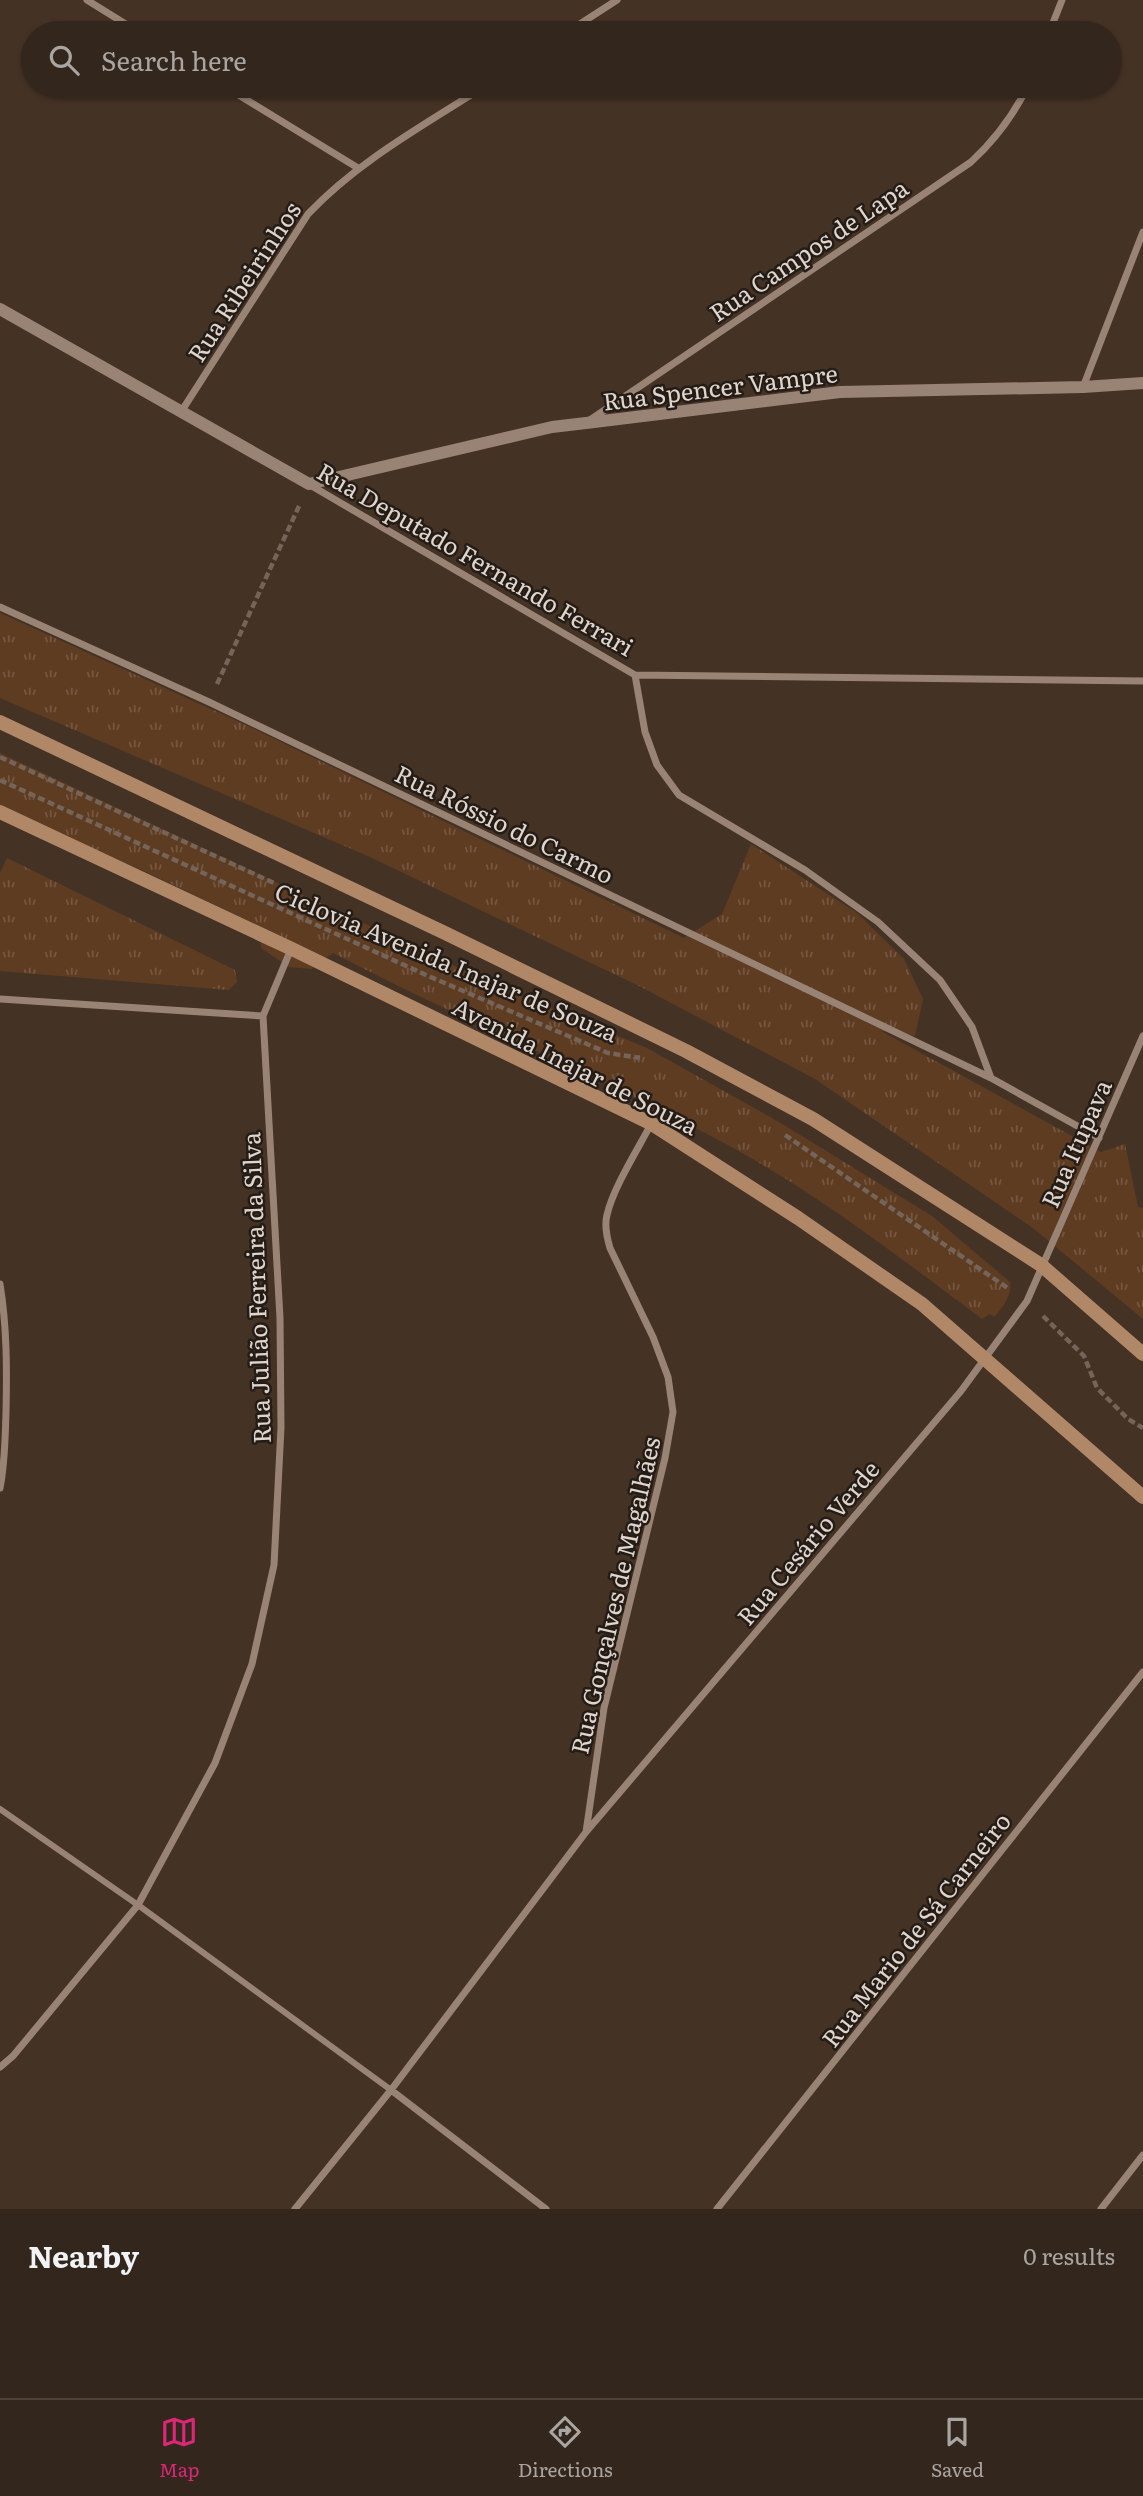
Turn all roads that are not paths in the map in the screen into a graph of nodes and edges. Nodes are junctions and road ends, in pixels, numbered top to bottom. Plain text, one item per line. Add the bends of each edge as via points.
1 (617, 0) edge
2 (1062, 0) edge
3 (90, 1) edge
4 (121, 21) edge
5 (585, 21) edge
6 (1054, 21) edge
7 (244, 98) edge
8 (466, 98) edge
9 (1022, 98) edge
10 (358, 168) junction
11 (1143, 232) edge
12 (0, 309) edge
13 (1143, 383) edge
14 (1083, 387) junction
15 (181, 412) junction
16 (586, 422) junction
17 (309, 484) junction
18 (0, 607) edge
19 (635, 675) junction
20 (1143, 681) edge
21 (0, 722) edge
22 (0, 812) edge
23 (292, 949) junction
24 (0, 999) edge
25 (263, 1016) junction
26 (1143, 1037) edge
27 (991, 1078) junction
28 (652, 1124) junction
29 (1099, 1138) junction
30 (1041, 1265) junction
31 (0, 1284) edge
32 (1143, 1354) edge
33 (984, 1358) junction
34 (0, 1488) edge
35 (1143, 1497) edge
36 (1143, 1672) edge
37 (0, 1809) edge
38 (586, 1832) junction
39 (138, 1905) junction
40 (0, 2067) edge
41 (391, 2090) junction
42 (1143, 2155) edge
43 (295, 2209) edge
44 (546, 2209) edge
45 (717, 2209) edge
46 (1101, 2209) edge

1 - 5 street
2 - 6 street
3 - 4 street
7 - 10 street
8 - 10 street, Rua Ribeirinhos
9 - 16 street, Rua Campos de Lapa via 993,143 971,162
10 - 15 street, Rua Ribeirinhos via 308,214
11 - 14 street
12 - 15 street, Rua Deputado Fernando Ferrari
13 - 14 street, Rua Spencer Vampre
14 - 16 street, Rua Spencer Vampre via 840,392
15 - 17 street, Rua Deputado Fernando Ferrari
16 - 17 street, Rua Spencer Vampre
17 - 19 street, Rua Deputado Fernando Ferrari
18 - 27 street, Rua Róssio do Carmo via 209,702
19 - 20 street, Rua Deputado Fernando Ferrari
19 - 27 street via 645,732 657,765 679,795 805,870 878,922 940,980 972,1027
21 - 30 main road via 686,1051 813,1119
22 - 23 main road, Avenida Inajar de Souza
23 - 25 street
23 - 28 main road, Avenida Inajar de Souza
24 - 25 street
25 - 39 street, Rua Julião Ferreira da Silva via 280,1318 281,1428 274,1565 252,1664 215,1763
26 - 29 street, Rua Itupava
27 - 29 street, Rua Róssio do Carmo
28 - 33 main road, Avenida Inajar de Souza via 922,1304
28 - 38 street, Rua Gonçalves de Magalhães via 607,1216 607,1234 668,1377 673,1412 604,1708
29 - 30 street, Rua Itupava
30 - 32 main road
30 - 33 street, Rua Cesário Verde via 1027,1301
31 - 34 street via 6,1392
33 - 35 main road, Avenida Inajar de Souza
33 - 38 street, Rua Cesário Verde via 961,1391
36 - 45 street, Rua Mario de Sá Carneiro
37 - 39 street
38 - 41 street, Rua Gonçalves de Magalhães
39 - 40 street, Rua Julião Ferreira da Silva
39 - 41 street
41 - 43 street, Rua Gonçalves de Magalhães
41 - 44 street
42 - 46 street

